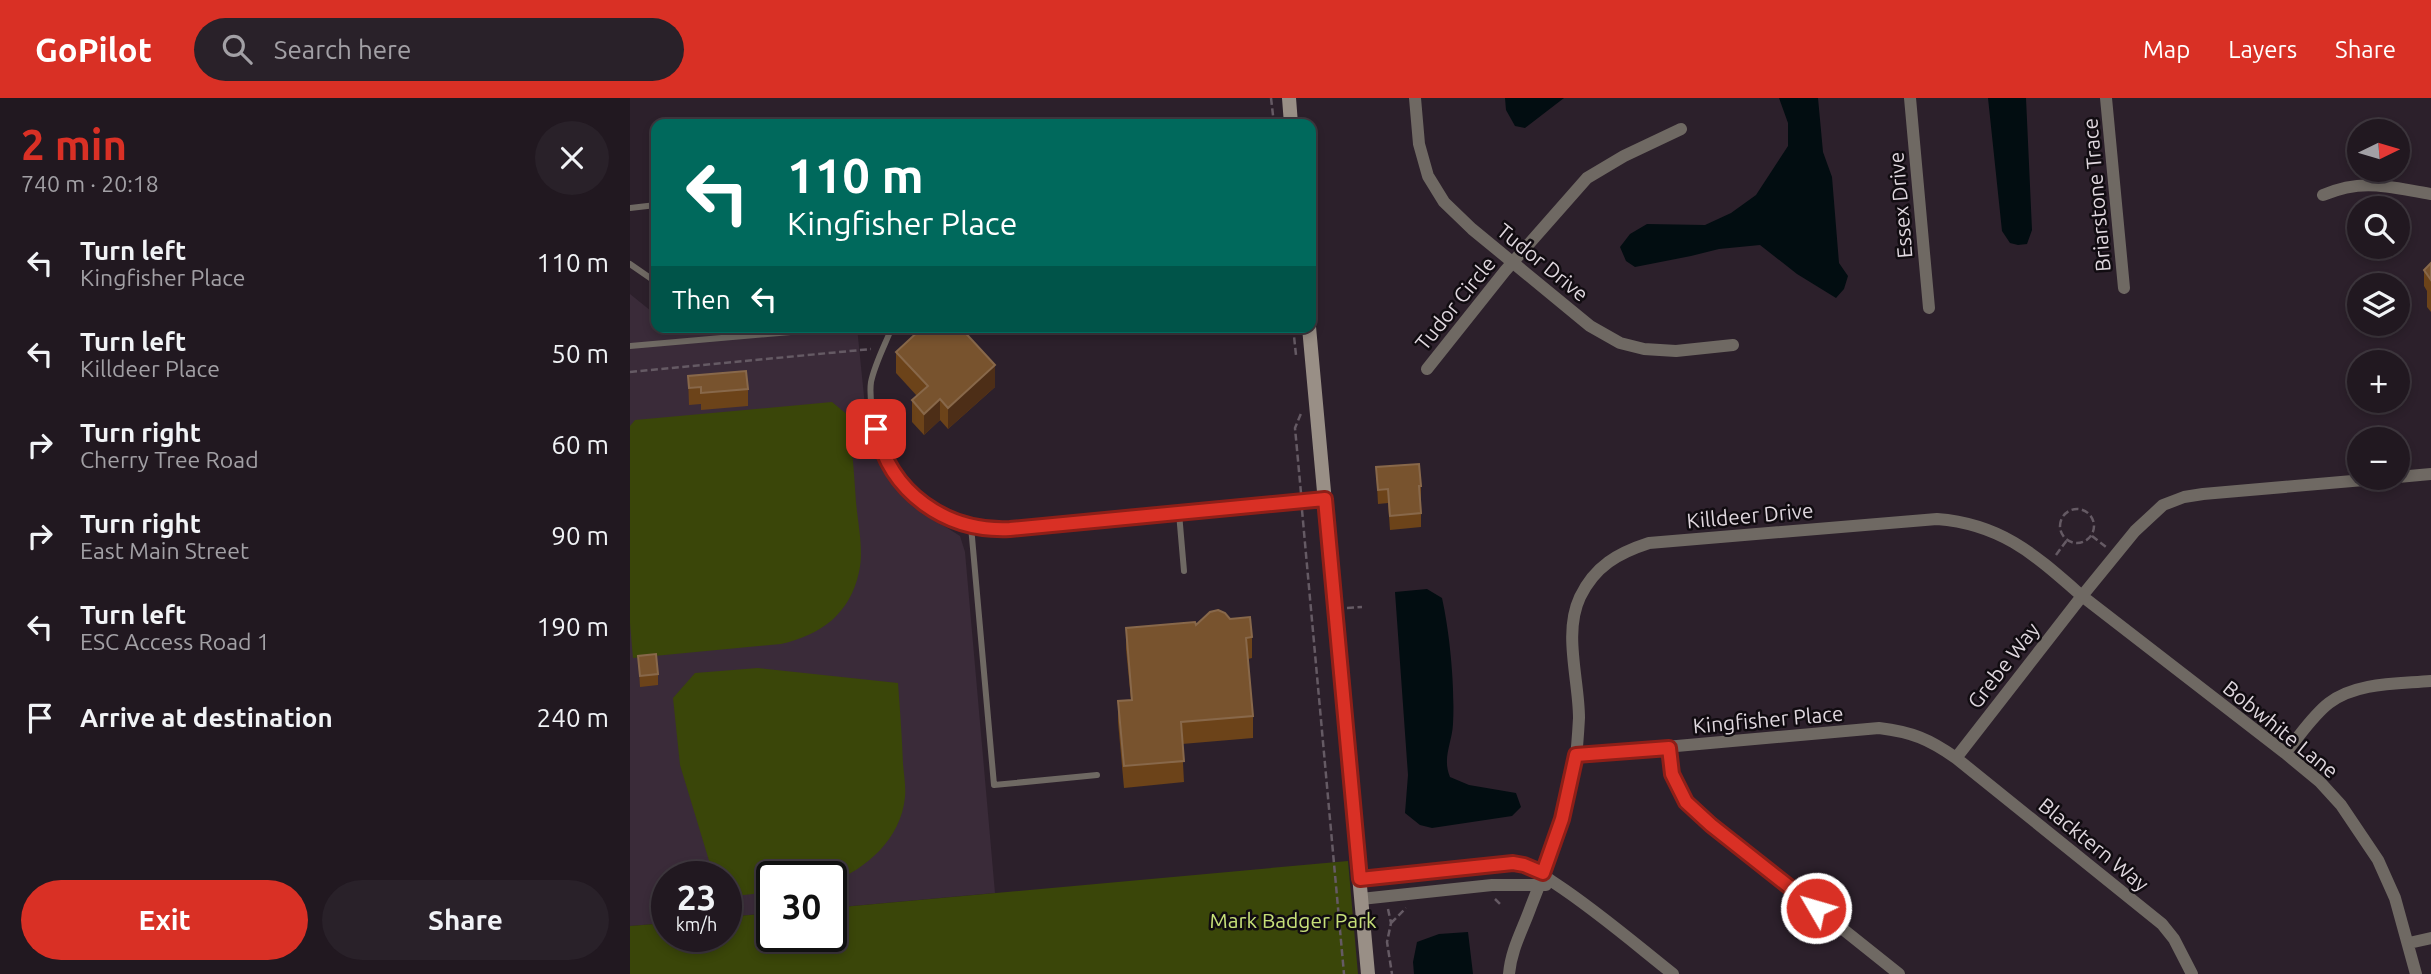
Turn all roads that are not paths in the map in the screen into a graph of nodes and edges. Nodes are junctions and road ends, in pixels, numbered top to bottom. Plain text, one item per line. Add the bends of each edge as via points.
1 (1289, 98) edge
2 (1415, 98) edge
3 (1910, 98) edge
4 (2106, 98) edge
5 (1291, 119) edge
6 (1681, 129) dead end
7 (2431, 194) edge
8 (2322, 195) dead end
9 (651, 206) edge
10 (630, 208) edge
11 (1514, 262) junction
12 (630, 264) edge
13 (651, 279) edge
14 (2124, 288) dead end
15 (1929, 308) dead end
16 (780, 333) edge
17 (889, 333) edge
18 (1310, 333) edge
19 (1733, 345) dead end
20 (630, 346) edge
21 (1427, 369) dead end
22 (2431, 474) edge
23 (2410, 476) edge
24 (2347, 481) edge
25 (1325, 499) junction
26 (1179, 513) junction
27 (971, 526) junction
28 (1184, 571) dead end
29 (2082, 596) junction
30 (2431, 681) edge
31 (1669, 748) junction
32 (2285, 753) junction
33 (1576, 755) junction
34 (1956, 758) junction
35 (1097, 775) dead end
36 (1541, 878) junction
37 (1360, 879) junction
38 (1361, 899) junction
39 (2431, 938) edge
40 (2409, 943) junction
41 (1368, 974) edge
42 (1509, 974) edge
43 (1673, 974) edge
44 (1899, 974) edge
45 (2192, 974) edge
46 (2416, 974) edge

1 - 5 main road
2 - 11 street, Tudor Drive via 1427,176 1444,202
3 - 15 street, Essex Drive
4 - 14 street, Briarstone Trace
6 - 11 street, Tudor Circle via 1587,178
7 - 8 street via 2362,184
9 - 10 lane
11 - 19 street, Tudor Drive via 1590,326 1620,343 1676,351
11 - 21 street, Tudor Circle
12 - 13 lane
16 - 20 lane
17 - 27 lane via 871,384 885,458 914,497 939,515
18 - 25 main road
22 - 23 street
24 - 29 street, Grebe Way via 2203,494 2163,505 2135,531
25 - 26 lane
25 - 37 main road
26 - 27 lane via 1010,529
26 - 28 lane
27 - 35 lane via 994,785
29 - 32 street, Bobwhite Lane
29 - 33 street, Killdeer Drive via 2006,537 1958,520 1902,520 1649,543 1615,555 1601,567 1576,610
29 - 34 street, Grebe Way
30 - 32 street via 2359,689 2341,696 2328,704
31 - 33 street, Kingfisher Place
31 - 34 street, Kingfisher Place via 1880,728 1932,741
31 - 44 street via 1672,774 1696,812
32 - 40 street, Bobwhite Lane via 2320,782 2358,829 2378,860
33 - 36 street, Killdeer Drive via 1562,819
34 - 45 street, Blacktern Way via 2162,924
36 - 37 street via 1513,863
36 - 38 street
36 - 42 street, Killdeer Drive via 1512,951
36 - 43 street via 1581,900
37 - 38 main road
38 - 41 main road
39 - 40 street
40 - 46 street, Bobwhite Lane

